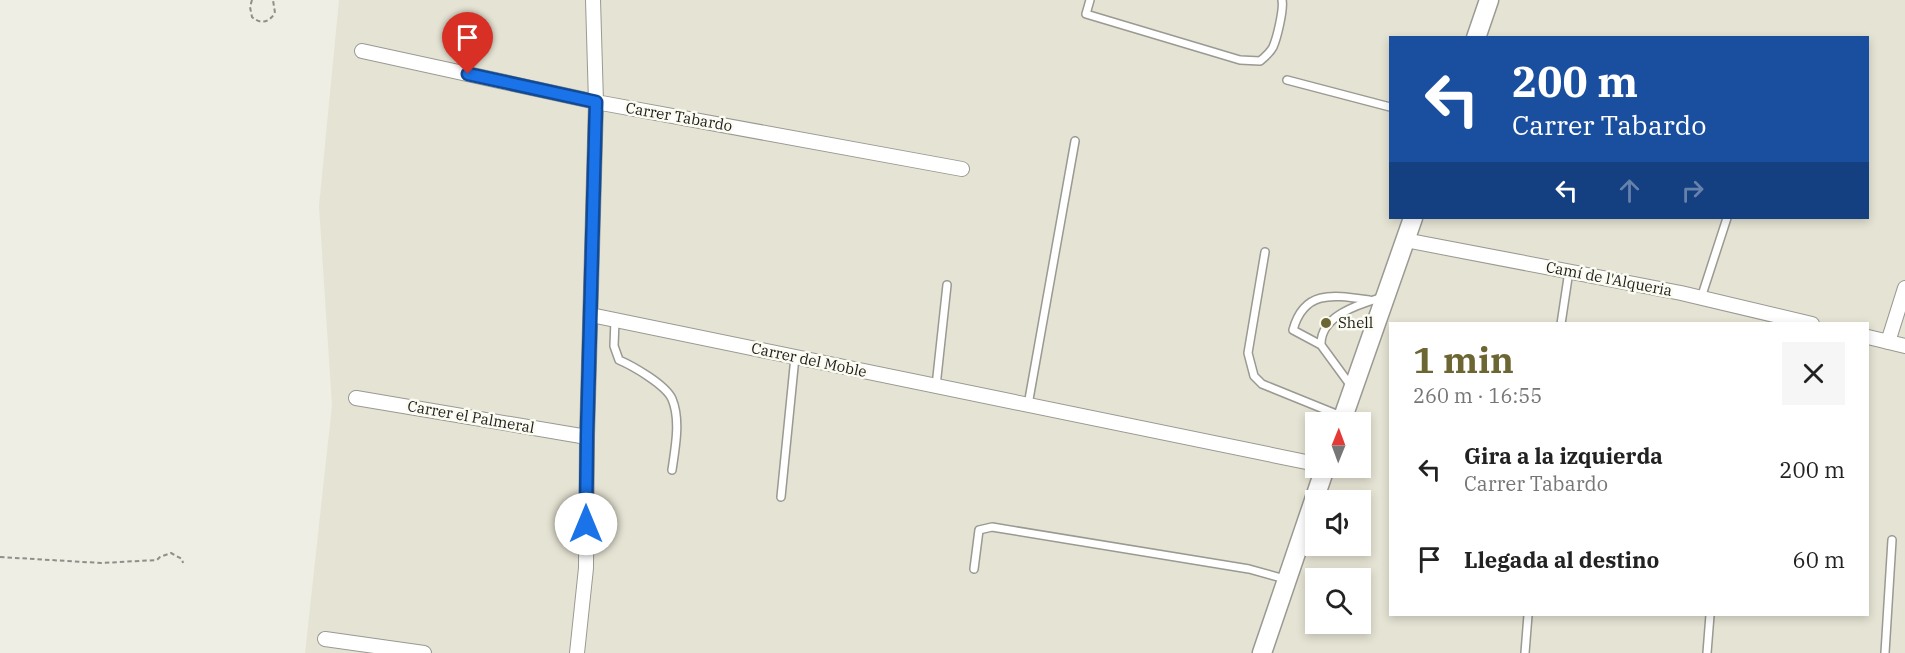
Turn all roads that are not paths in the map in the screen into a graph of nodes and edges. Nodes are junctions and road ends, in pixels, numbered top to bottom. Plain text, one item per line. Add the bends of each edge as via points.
1 (593, 0) edge
2 (1090, 0) edge
3 (1281, 0) edge
4 (1489, 0) edge
5 (1477, 36) edge
6 (362, 51) dead end
7 (1287, 80) dead end
8 (596, 102) junction
9 (1389, 107) edge
10 (1075, 141) dead end
11 (962, 169) dead end
12 (1413, 219) edge
13 (1727, 219) edge
14 (1405, 240) junction
15 (1265, 252) dead end
16 (1569, 271) junction
17 (947, 285) dead end
18 (1905, 288) edge
19 (1701, 297) junction
20 (1378, 298) junction
21 (591, 315) junction
22 (615, 320) junction
23 (1561, 322) edge
24 (1804, 322) edge
25 (1869, 337) edge
26 (1888, 342) junction
27 (1321, 345) junction
28 (1905, 346) edge
29 (795, 357) junction
30 (936, 386) junction
31 (1353, 389) junction
32 (356, 398) dead end
33 (1028, 405) junction
34 (1324, 412) edge
35 (1345, 412) edge
36 (587, 436) junction
37 (1305, 462) edge
38 (672, 470) dead end
39 (1322, 478) edge
40 (780, 497) dead end
41 (1892, 540) dead end
42 (974, 569) dead end
43 (1287, 579) junction
44 (1528, 616) edge
45 (1710, 616) edge
46 (325, 639) dead end
47 (424, 653) edge
48 (577, 653) edge
49 (1262, 653) edge
50 (1525, 653) edge
51 (1707, 653) edge
52 (1885, 653) edge

1 - 8 street
2 - 3 lane via 1086,14 1240,60 1260,61 1273,46
4 - 5 street
6 - 8 street, Carrer Tabardo
7 - 9 lane
8 - 11 street, Carrer Tabardo
8 - 21 street
10 - 33 lane
12 - 14 street
13 - 19 lane
14 - 16 street, Camí de l'Alqueria
14 - 20 street
15 - 34 lane via 1248,353 1254,376 1262,384
16 - 19 street, Camí de l'Alqueria
16 - 23 lane
17 - 30 lane
18 - 26 street
19 - 24 street, Camí de l'Alqueria
20 - 27 lane via 1356,305 1329,322
20 - 27 lane via 1342,296 1310,302 1293,330
20 - 31 street
21 - 22 street, Carrer del Moble
21 - 36 street
22 - 29 street, Carrer del Moble
22 - 38 lane via 614,346 619,360 643,371 672,398 677,432
25 - 26 street
26 - 28 street
27 - 31 lane
29 - 30 street, Carrer del Moble
29 - 40 lane
30 - 33 street, Carrer del Moble
31 - 35 street
32 - 36 street, Carrer el Palmeral
33 - 37 street, Carrer del Moble
36 - 48 street via 586,568
39 - 43 street
41 - 52 lane
42 - 43 lane via 979,530 992,527 1249,569
43 - 49 street
44 - 50 lane
45 - 51 lane
46 - 47 street

